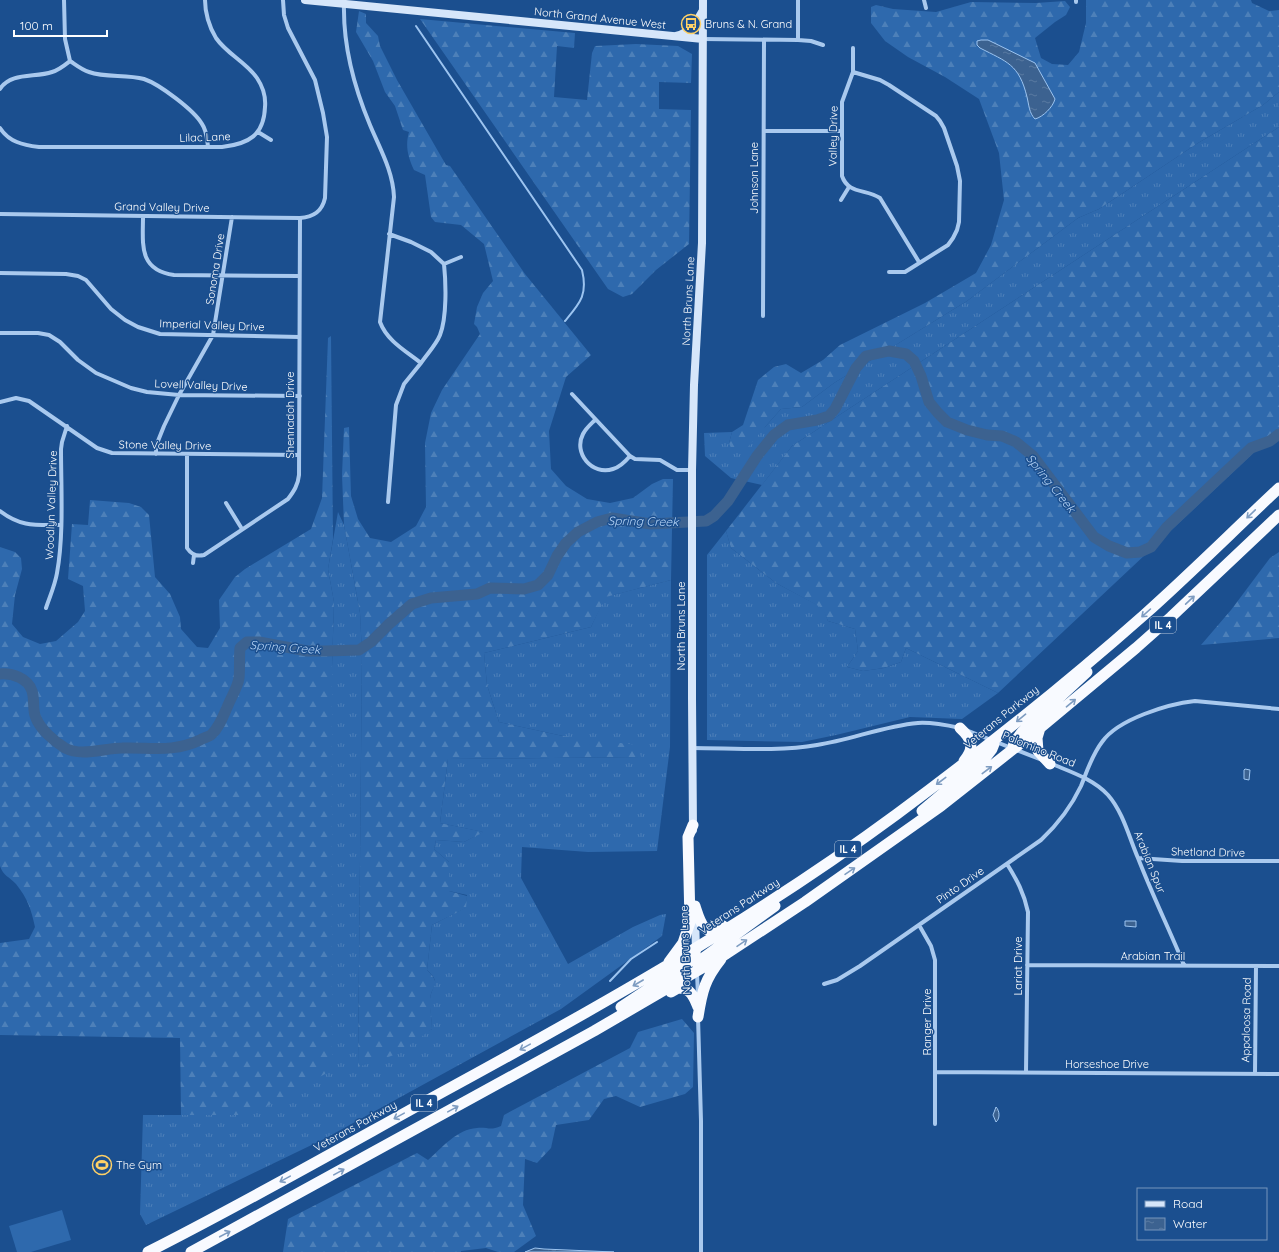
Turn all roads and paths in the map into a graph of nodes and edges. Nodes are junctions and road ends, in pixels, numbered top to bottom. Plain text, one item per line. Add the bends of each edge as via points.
1 (64, 0) edge
2 (205, 0) edge
3 (284, 0) edge
4 (305, 0) edge
5 (703, 0) edge
6 (798, 0) edge
7 (924, 0) edge
8 (344, 3) junction
9 (926, 8) dead end
10 (703, 10) junction
11 (674, 36) junction
12 (703, 39) junction
13 (764, 40) junction
14 (798, 40) junction
15 (823, 45) dead end
16 (853, 48) dead end
17 (70, 61) junction
18 (853, 72) junction
19 (0, 89) edge
20 (0, 128) edge
21 (764, 131) junction
22 (258, 132) junction
23 (842, 132) junction
24 (271, 140) dead end
25 (208, 148) junction
26 (849, 187) junction
27 (841, 200) dead end
28 (0, 214) edge
29 (143, 216) junction
30 (232, 217) junction
31 (300, 218) junction
32 (389, 234) junction
33 (461, 257) dead end
34 (920, 262) junction
35 (444, 264) junction
36 (889, 272) dead end
37 (0, 273) edge
38 (223, 276) junction
39 (299, 276) junction
40 (763, 316) dead end
41 (0, 333) edge
42 (213, 335) junction
43 (300, 337) junction
44 (421, 363) junction
45 (572, 394) dead end
46 (179, 395) junction
47 (300, 396) junction
48 (0, 402) edge
49 (595, 420) junction
50 (67, 426) junction
51 (156, 454) junction
52 (187, 455) junction
53 (299, 455) junction
54 (630, 456) junction
55 (692, 470) junction
56 (1279, 488) edge
57 (388, 502) dead end
58 (226, 503) dead end
59 (0, 511) edge
60 (1279, 514) edge
61 (61, 525) junction
62 (242, 529) junction
63 (194, 555) junction
64 (193, 563) dead end
65 (46, 608) dead end
66 (1126, 631) junction
67 (1279, 708) edge
68 (960, 728) junction
69 (1040, 728) junction
70 (994, 741) junction
71 (692, 748) junction
72 (1014, 749) junction
73 (1050, 764) junction
74 (958, 768) junction
75 (1084, 778) junction
76 (693, 825) junction
77 (1138, 858) junction
78 (866, 860) junction
79 (1279, 861) edge
80 (1007, 864) junction
81 (820, 868) junction
82 (806, 877) junction
83 (695, 906) junction
84 (919, 925) junction
85 (696, 949) junction
86 (726, 954) junction
87 (1027, 964) junction
88 (1184, 965) junction
89 (1256, 966) junction
90 (1279, 966) edge
91 (663, 969) junction
92 (697, 971) junction
93 (824, 984) dead end
94 (698, 1012) junction
95 (594, 1032) junction
96 (553, 1054) junction
97 (936, 1072) junction
98 (1026, 1072) junction
99 (1255, 1074) junction
100 (1279, 1074) edge
101 (935, 1124) dead end
102 (148, 1252) edge
103 (191, 1252) edge
104 (701, 1252) edge

1 - 17 street via 65,40
2 - 22 street via 210,28 217,39 228,52 251,70 262,86 265,116
3 - 31 street, Grand Valley Drive via 284,15 288,28 315,80 326,128 328,152 324,205 315,215
4 - 8 main road, North Grand Avenue West
5 - 10 main road, North Bruns Lane
6 - 14 street
7 - 9 street
8 - 11 main road, North Grand Avenue West
8 - 32 street via 346,40 355,82 361,104 392,180 394,197
10 - 11 main road via 693,26 686,32
10 - 12 main road, North Bruns Lane
11 - 12 main road, North Grand Avenue West
12 - 13 street
12 - 55 main road, North Bruns Lane via 702,243
13 - 14 street
13 - 21 street, Johnson Lane
14 - 15 street
16 - 18 street, Valley Drive
17 - 19 street via 50,73 13,79
17 - 25 street via 87,72 143,79 163,89 202,122
18 - 23 street, Valley Drive via 842,102
18 - 34 street via 889,85 936,116 944,128 959,174 959,222 948,245
20 - 25 street, Lilac Lane via 14,141 39,147
21 - 23 street
21 - 40 street, Johnson Lane
22 - 24 street
22 - 25 street, Lilac Lane via 243,143
23 - 26 street, Valley Drive via 842,176 844,183
26 - 27 street
26 - 34 street via 880,198
28 - 29 street, Grand Valley Drive
29 - 30 street, Grand Valley Drive
29 - 38 street via 142,250 156,270 174,275
30 - 31 street, Grand Valley Drive
30 - 38 street, Sonoma Drive
31 - 39 street, Shennadoh Drive
32 - 35 street via 431,252
32 - 44 street via 380,322 390,339
33 - 35 street
34 - 36 street via 905,272
35 - 44 street via 446,280 443,328 440,337
37 - 42 street, Imperial Valley Drive via 78,276 92,286 111,310 138,327 160,334
38 - 39 street
38 - 42 street, Sonoma Drive
39 - 43 street, Shennadoh Drive
41 - 46 street, Lovell Valley Drive via 49,335 87,367 113,381 147,392
42 - 43 street, Imperial Valley Drive
42 - 46 street, Sonoma Drive
43 - 47 street, Shennadoh Drive
44 - 57 street via 404,384 396,405
45 - 49 street
46 - 47 street, Lovell Valley Drive
46 - 51 street, Sonoma Drive via 156,446
47 - 53 street, Shennadoh Drive
48 - 50 street, Stone Valley Drive via 16,398 28,401
49 - 54 street
49 - 54 street via 581,440 581,453 588,464 600,470 614,469
50 - 51 street, Stone Valley Drive via 104,451
50 - 61 street, Woodlyn Valley Drive via 61,449
51 - 52 street, Stone Valley Drive
52 - 53 street, Stone Valley Drive
52 - 63 street via 187,548
53 - 62 street, Shennadoh Drive via 298,482 294,492
54 - 55 street via 635,459 660,460 677,470
55 - 71 main road, North Bruns Lane
56 -> 66 highway, Veterans Parkway / IL 4
58 - 62 street
59 - 61 street via 21,523
69 -> 60 highway, IL 4 via 1160,627
61 - 65 street, Woodlyn Valley Drive via 57,573
62 - 63 street, Shennadoh Drive via 204,555
63 - 64 street
66 -> 70 highway, Veterans Parkway / IL 4
66 - 72 highway via 1102,658 1022,732 1014,743
67 - 75 street, Palomino Road via 1195,701 1182,702 1158,710 1120,725 1109,733 1096,751
68 - 70 street, Palomino Road
68 - 71 street, Palomino Road via 918,723 796,748
68 - 74 highway via 969,738 971,746 968,756
69 - 72 highway, IL 4
69 - 73 highway via 1037,738 1038,751
70 - 72 street, Palomino Road
70 - 74 highway, Veterans Parkway / IL 4
70 - 78 highway via 985,758 899,829
71 - 76 main road, North Bruns Lane
72 - 73 street, Palomino Road
78 -> 72 highway, IL 4
73 - 75 street, Palomino Road
74 -> 81 highway, Veterans Parkway / IL 4
75 - 77 street, Arabian Spur via 1101,789 1114,803
75 - 80 street, Pinto Drive via 1052,830
76 - 83 main road, North Bruns Lane
76 - 91 highway via 688,837 689,930 681,946
77 - 79 street, Shetland Drive
77 - 88 street, Arabian Spur
86 -> 78 highway, IL 4
80 - 84 street, Pinto Drive
80 - 87 street, Lariat Drive via 1020,885 1028,912
81 - 82 highway, Veterans Parkway / IL 4
81 - 92 highway via 798,888 702,959
82 - 83 highway via 776,891 713,930 703,926
82 - 85 highway, Veterans Parkway / IL 4
83 - 85 main road, North Bruns Lane
84 - 93 street, Pinto Drive via 847,975
84 - 97 street, Ranger Drive via 931,946 935,960
85 - 91 highway, Veterans Parkway / IL 4
85 - 92 main road, North Bruns Lane
85 - 96 highway via 692,960 684,966
86 - 92 highway, IL 4
86 - 94 highway via 706,980
87 - 88 street, Arabian Trail
87 - 98 street, Lariat Drive
88 - 89 street, Arabian Trail
89 - 90 street, Arabian Trail
89 - 99 street, Appaloosa Road
91 -> 102 highway, Veterans Parkway / IL 4 via 576,1020
92 - 94 street, North Bruns Lane
92 - 95 highway, IL 4
94 - 95 highway via 690,991 678,988 614,1026
94 - 104 street, North Bruns Lane
95 - 96 highway, IL 4
103 -> 96 highway, IL 4
97 - 98 street, Horseshoe Drive
97 - 101 street, Ranger Drive
98 - 99 street, Horseshoe Drive
99 - 100 street, Horseshoe Drive

